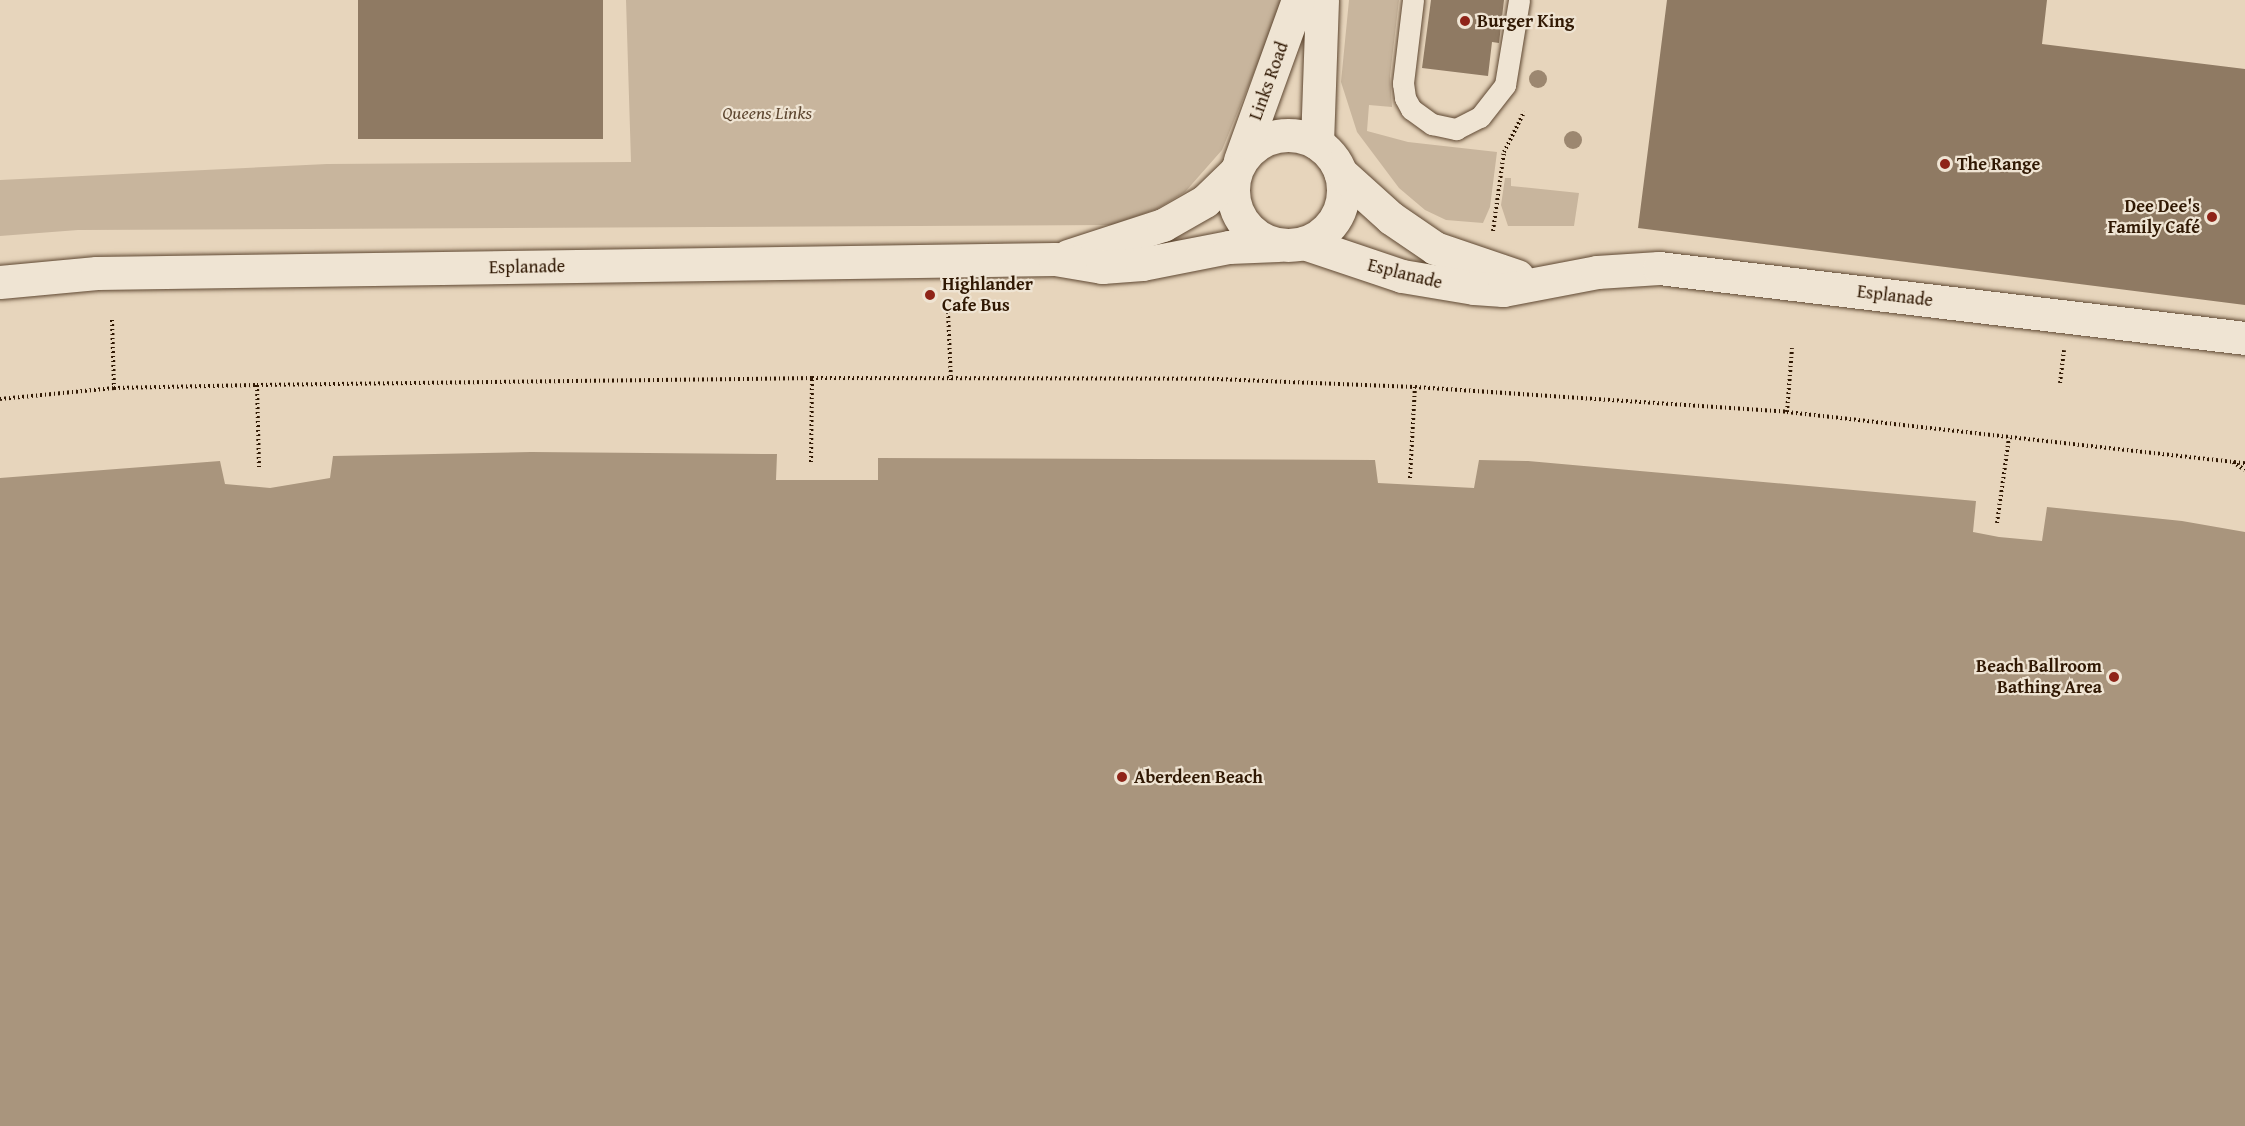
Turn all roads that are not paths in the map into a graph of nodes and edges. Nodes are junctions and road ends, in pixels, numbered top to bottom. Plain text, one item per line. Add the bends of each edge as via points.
1 (1298, 0) edge
2 (1322, 0) edge
3 (1413, 0) edge
4 (1519, 0) edge
5 (1317, 143) junction
6 (1238, 167) junction
7 (1340, 172) junction
8 (1291, 244) junction
9 (1055, 260) junction
10 (0, 282) edge
11 (1545, 283) junction
12 (2245, 338) edge

1 - 6 street, Links Road
2 - 5 street, Links Road
3 - 4 lane via 1403,83 1405,98 1424,120 1456,129 1480,117 1505,85
5 - 6 street via 1281,135 1257,143
5 - 7 street
6 - 8 street via 1232,195 1240,218 1256,236
6 - 9 street, Esplanade via 1205,201 1163,225
7 - 8 street via 1343,189 1337,215 1320,235
7 - 11 street, Esplanade via 1391,218 1435,248 1478,266
8 - 9 street, Esplanade via 1230,247 1142,264 1102,267
8 - 11 street, Esplanade via 1433,283 1503,290
9 - 10 street, Esplanade via 97,273
11 - 12 street, Esplanade via 1598,272 1659,268

